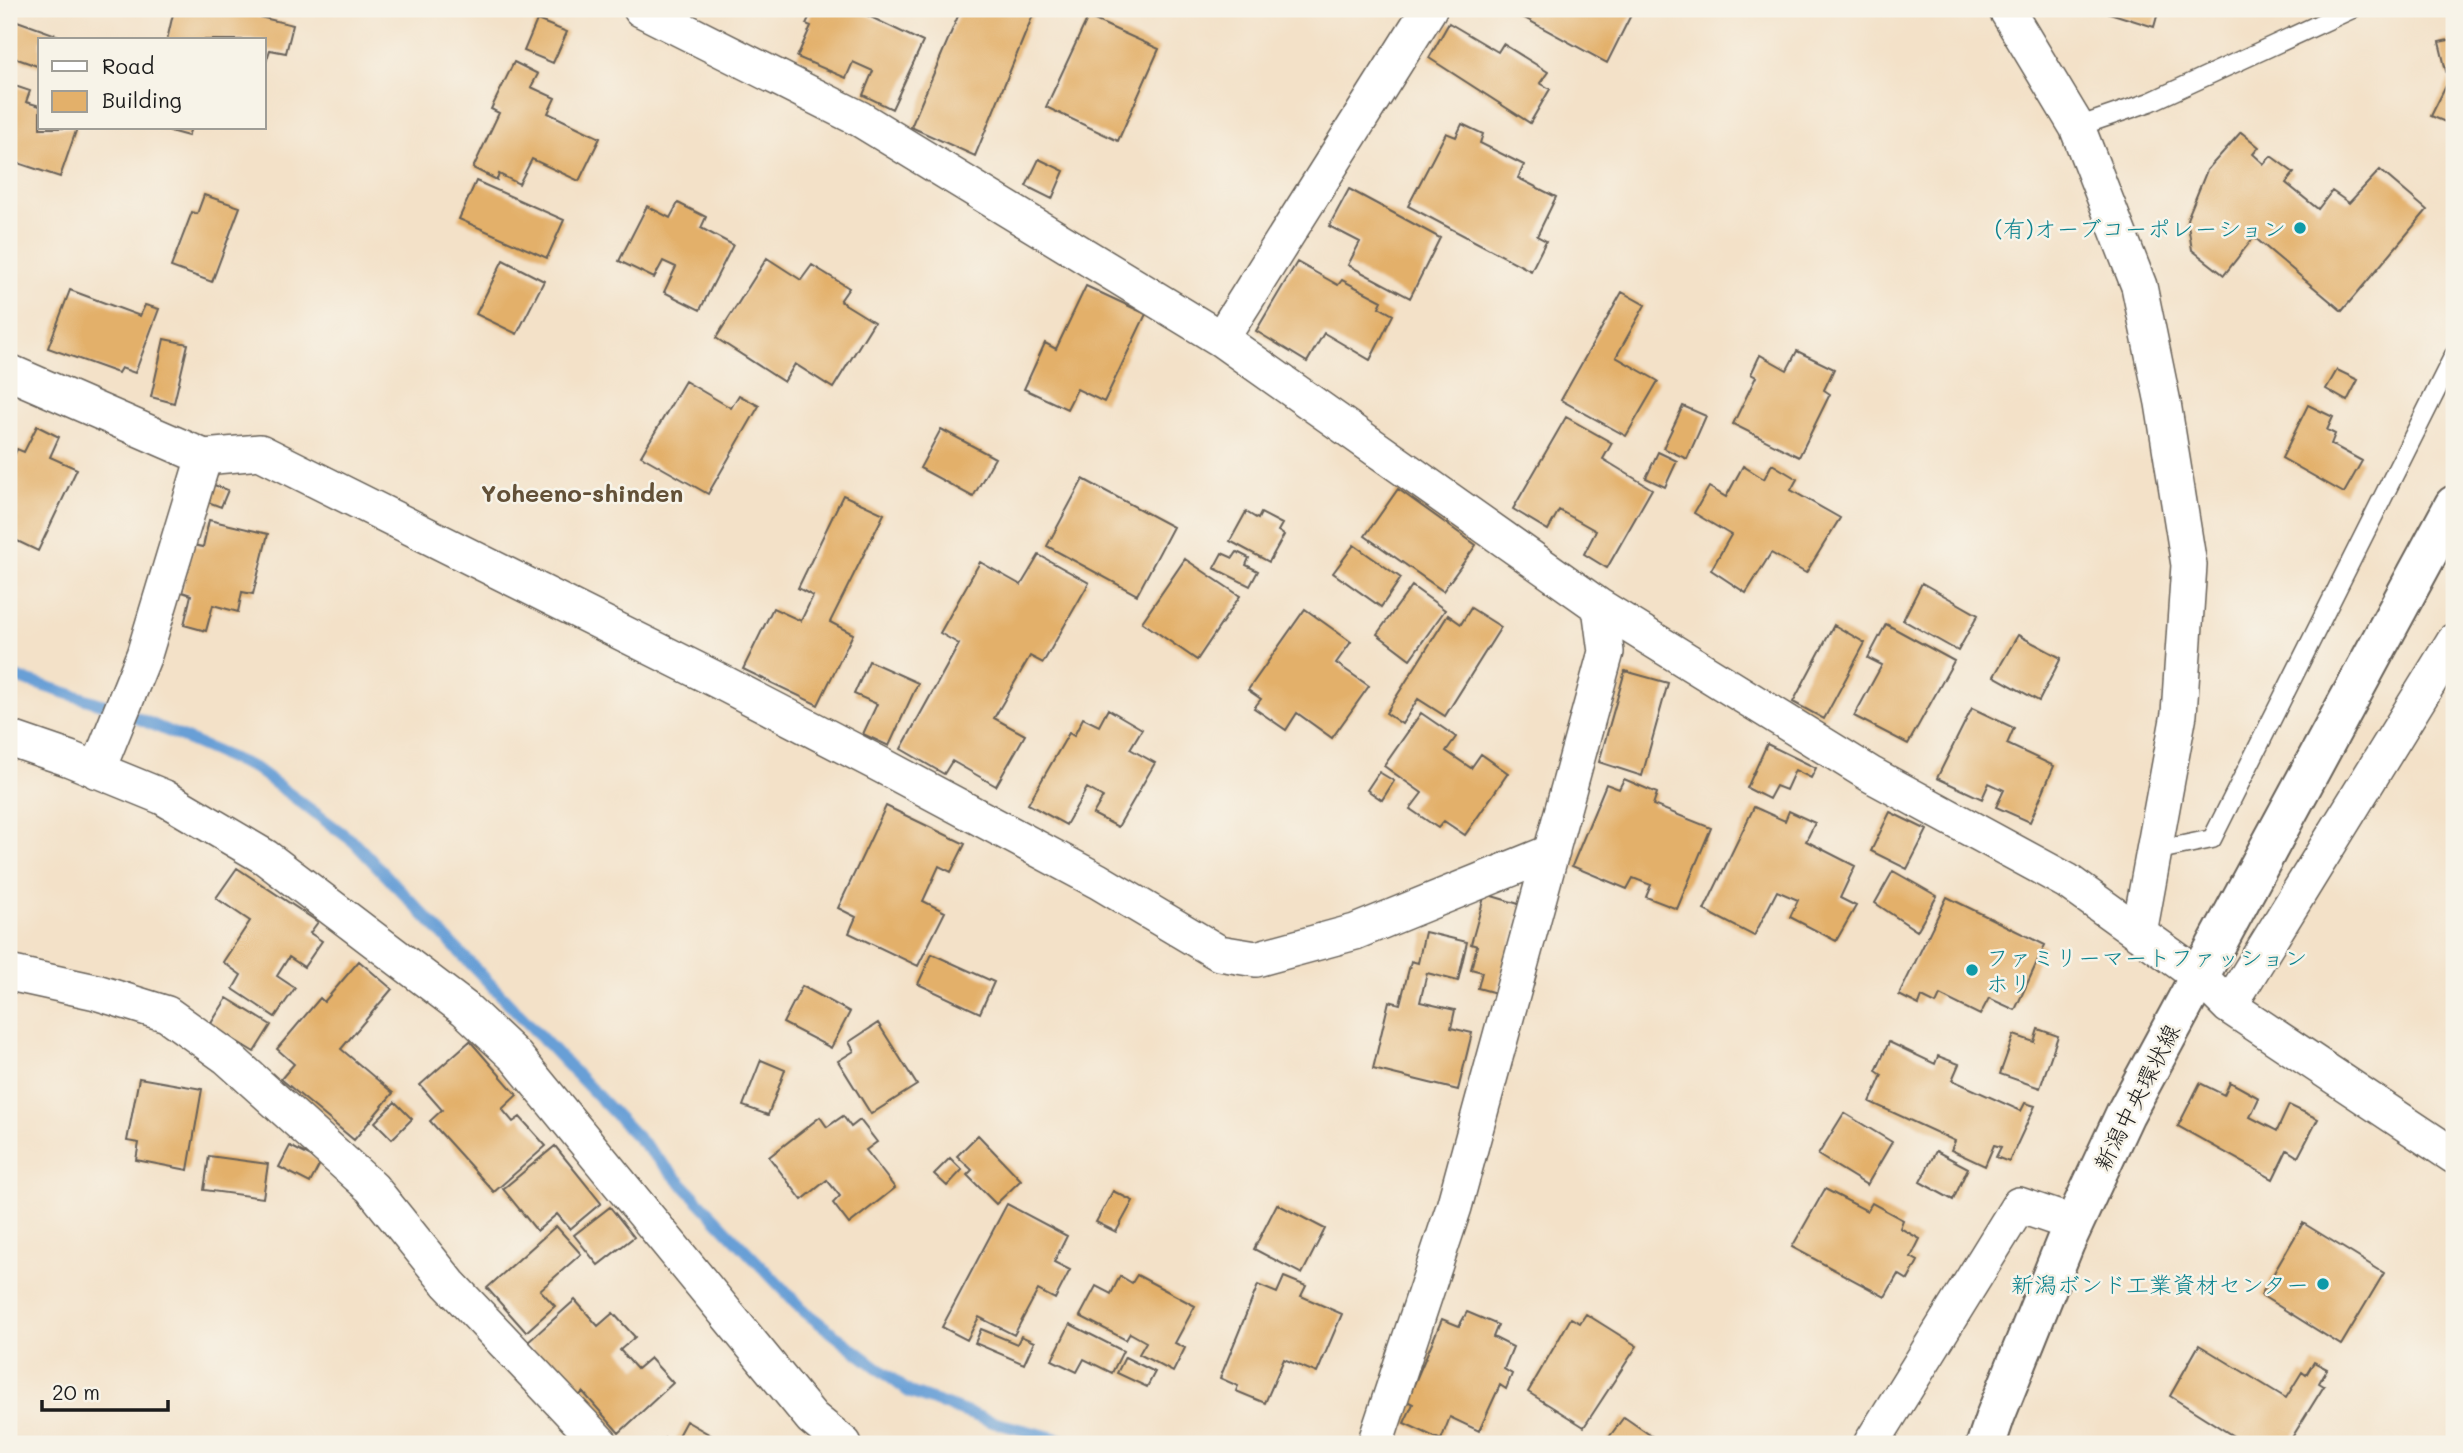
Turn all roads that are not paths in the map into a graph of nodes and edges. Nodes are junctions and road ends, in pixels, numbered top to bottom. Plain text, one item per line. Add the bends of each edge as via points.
1 (640, 9) edge
2 (1429, 9) edge
3 (2006, 9) edge
4 (2352, 9) edge
5 (2077, 127) junction
6 (1221, 339) junction
7 (2454, 355) edge
8 (9, 372) edge
9 (204, 457) junction
10 (2454, 505) edge
11 (1600, 607) junction
12 (2454, 641) edge
13 (9, 738) edge
14 (102, 759) junction
15 (2154, 851) junction
16 (1552, 852) junction
17 (2138, 933) junction
18 (9, 973) edge
19 (2199, 976) junction
20 (2229, 1006) junction
21 (2454, 1156) edge
22 (2074, 1224) junction
23 (1376, 1441) edge
24 (601, 1444) edge
25 (845, 1444) edge
26 (1871, 1444) edge
27 (1986, 1444) edge

1 - 6 street via 860,119
2 - 6 street
3 - 5 street
4 - 5 lane via 2150,102
5 - 15 street via 2139,286 2189,565 2179,714
6 - 11 street
7 - 15 lane via 2212,839
8 - 9 street
9 - 14 street via 144,655
9 - 16 street via 260,452 785,715 1098,881 1219,953 1255,959 1355,932
10 - 19 main road, 新潟中央環状線
11 - 16 street via 1606,652
11 - 17 street via 1870,774 2067,881
12 - 20 street
13 - 14 street
14 - 25 street via 265,857 465,1009 516,1057 812,1418
15 - 17 street
16 - 23 street via 1454,1207
17 - 19 street
18 - 24 street via 167,1014 227,1057 372,1188 449,1284
19 - 20 street
19 - 22 main road, 新潟中央環状線 via 2125,1114
20 - 21 street
22 - 26 street via 2018,1205
22 - 27 main road, 新潟中央環状線

